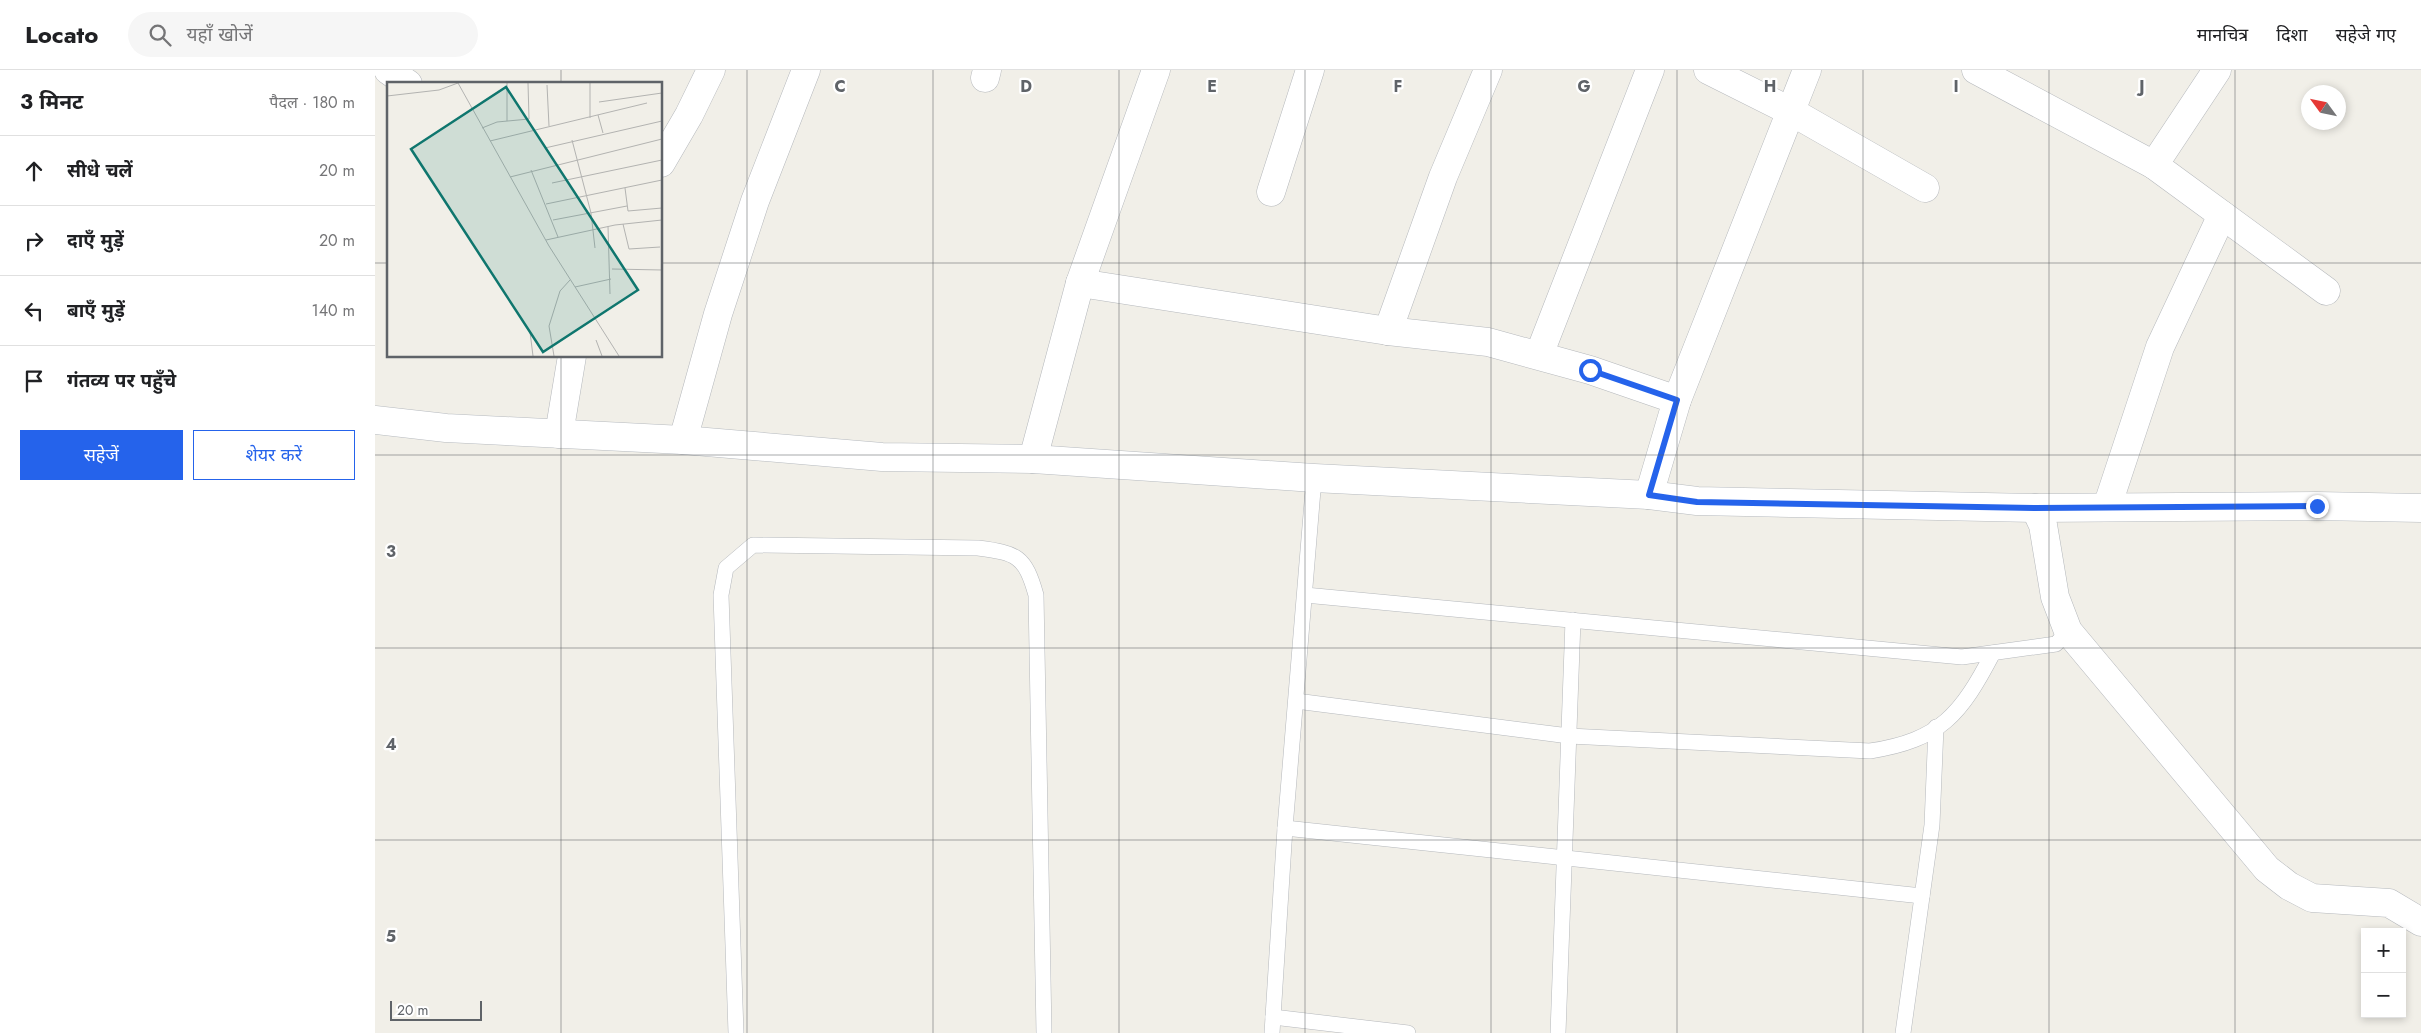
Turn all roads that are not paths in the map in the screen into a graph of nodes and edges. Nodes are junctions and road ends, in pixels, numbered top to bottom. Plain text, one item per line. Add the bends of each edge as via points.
1 (388, 70) edge
2 (711, 70) edge
3 (806, 70) edge
4 (1156, 70) edge
5 (1310, 70) edge
6 (1488, 70) edge
7 (1650, 70) edge
8 (1708, 70) edge
9 (1807, 70) edge
10 (1976, 70) edge
11 (2217, 70) edge
12 (405, 82) edge
13 (1792, 112) junction
14 (663, 160) edge
15 (2154, 166) junction
16 (1925, 188) dead end
17 (1271, 192) dead end
18 (2222, 215) junction
19 (1080, 283) junction
20 (2326, 292) dead end
21 (1388, 330) junction
22 (1539, 355) junction
23 (572, 358) edge
24 (1677, 400) junction
25 (375, 420) edge
26 (559, 434) junction
27 (683, 440) junction
28 (1033, 459) junction
29 (1314, 478) junction
30 (1649, 495) junction
31 (2107, 507) junction
32 (2035, 508) junction
33 (2421, 508) edge
34 (1305, 595) junction
35 (1573, 620) junction
36 (2068, 631) junction
37 (1993, 652) junction
38 (1296, 701) junction
39 (1936, 727) junction
40 (1569, 736) junction
41 (1285, 828) junction
42 (1564, 860) junction
43 (1923, 896) junction
44 (2421, 922) edge
45 (1273, 1017) junction
46 (736, 1033) edge
47 (1044, 1033) edge
48 (1272, 1033) edge
49 (1408, 1033) edge
50 (1558, 1033) edge
51 (1903, 1033) edge

1 - 12 street
2 - 14 street
3 - 27 street via 755,201
4 - 19 street
5 - 17 street
6 - 21 street via 1443,177
7 - 22 street
8 - 13 street
9 - 13 street
10 - 15 street
11 - 15 street
13 - 16 street
13 - 24 street
15 - 18 street
18 - 20 street
18 - 31 street via 2160,347
19 - 21 street
19 - 28 street
21 - 22 street via 1488,342
22 - 24 street
23 - 26 street
24 - 30 street
25 - 26 street via 446,428
26 - 27 street
27 - 28 street via 882,457
28 - 29 street
29 - 30 street
29 - 34 lane
30 - 32 street via 1697,502
31 - 32 street
31 - 33 street
32 - 36 street via 2043,525 2055,597
34 - 35 lane
34 - 38 lane
35 - 37 lane via 1962,657
35 - 40 lane
36 - 37 lane via 2056,644
36 - 44 street via 2267,869 2312,898 2389,904
37 - 39 lane via 1972,692 1952,716
38 - 40 lane
38 - 41 lane
39 - 40 lane via 1921,738 1893,748 1870,751
39 - 43 lane via 1932,825
40 - 42 lane
41 - 42 lane
41 - 45 lane
42 - 43 lane
42 - 50 lane
43 - 51 lane
45 - 48 lane
45 - 49 lane
46 - 47 lane via 721,595 726,568 753,544 978,548 1007,552 1029,569 1036,595

